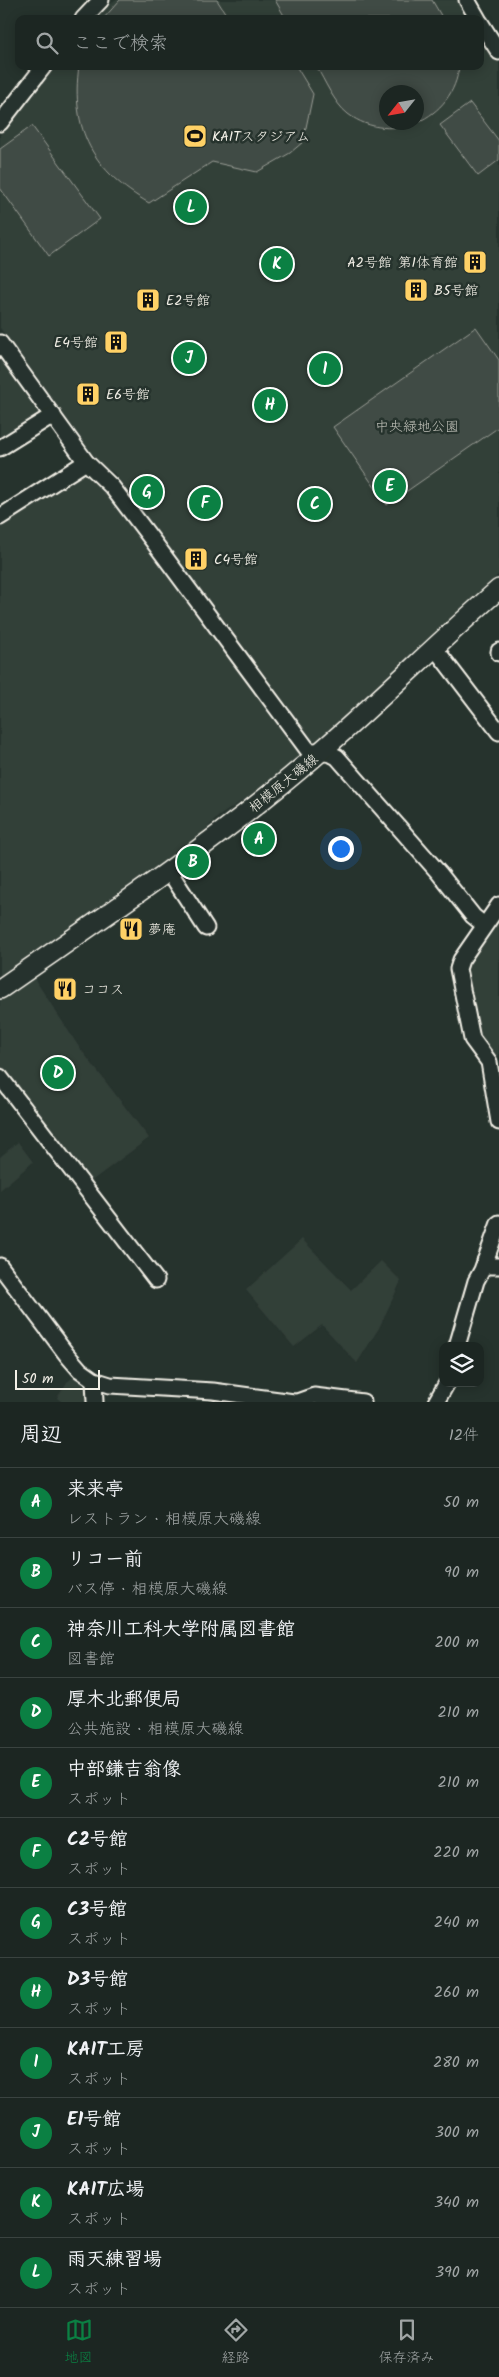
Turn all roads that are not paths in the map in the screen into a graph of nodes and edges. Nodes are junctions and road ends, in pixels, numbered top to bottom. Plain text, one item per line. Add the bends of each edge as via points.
1 (101, 0) edge
2 (467, 0) edge
3 (87, 15) edge
4 (476, 15) edge
5 (484, 27) edge
6 (497, 46) edge
7 (41, 70) edge
8 (0, 123) edge
9 (0, 343) edge
10 (53, 415) junction
11 (0, 448) edge
12 (86, 462) junction
13 (0, 517) edge
14 (499, 589) edge
15 (434, 647) junction
16 (499, 732) edge
17 (320, 753) junction
18 (168, 871) junction
19 (499, 905) edge
20 (484, 925) junction
21 (206, 928) dead end
22 (0, 989) edge
23 (0, 1077) edge
24 (499, 1122) edge
25 (499, 1223) edge
26 (492, 1263) edge
27 (0, 1266) edge
28 (156, 1280) dead end
29 (459, 1342) edge
30 (94, 1380) junction
31 (445, 1387) edge
32 (95, 1402) edge
33 (296, 1402) edge
34 (363, 1402) edge
35 (436, 1402) edge

1 - 3 street
2 - 4 street
5 - 6 street
7 - 8 street
9 - 10 street
10 - 11 street
10 - 12 street
12 - 13 street
12 - 17 street via 112,487 143,527 308,750
14 - 15 main road, 相模原大磯線
15 - 16 street
15 - 17 main road, 相模原大磯線
17 - 18 main road, 相模原大磯線
17 - 20 street via 337,757
18 - 21 street
18 - 22 main road, 相模原大磯線
19 - 20 street
20 - 24 street via 458,969 472,1038 489,1062
23 - 28 street
25 - 26 street
26 - 29 street via 476,1281
27 - 30 street via 67,1355
30 - 32 street
30 - 33 street via 110,1385 212,1391
31 - 35 street
33 - 34 street via 319,1396

